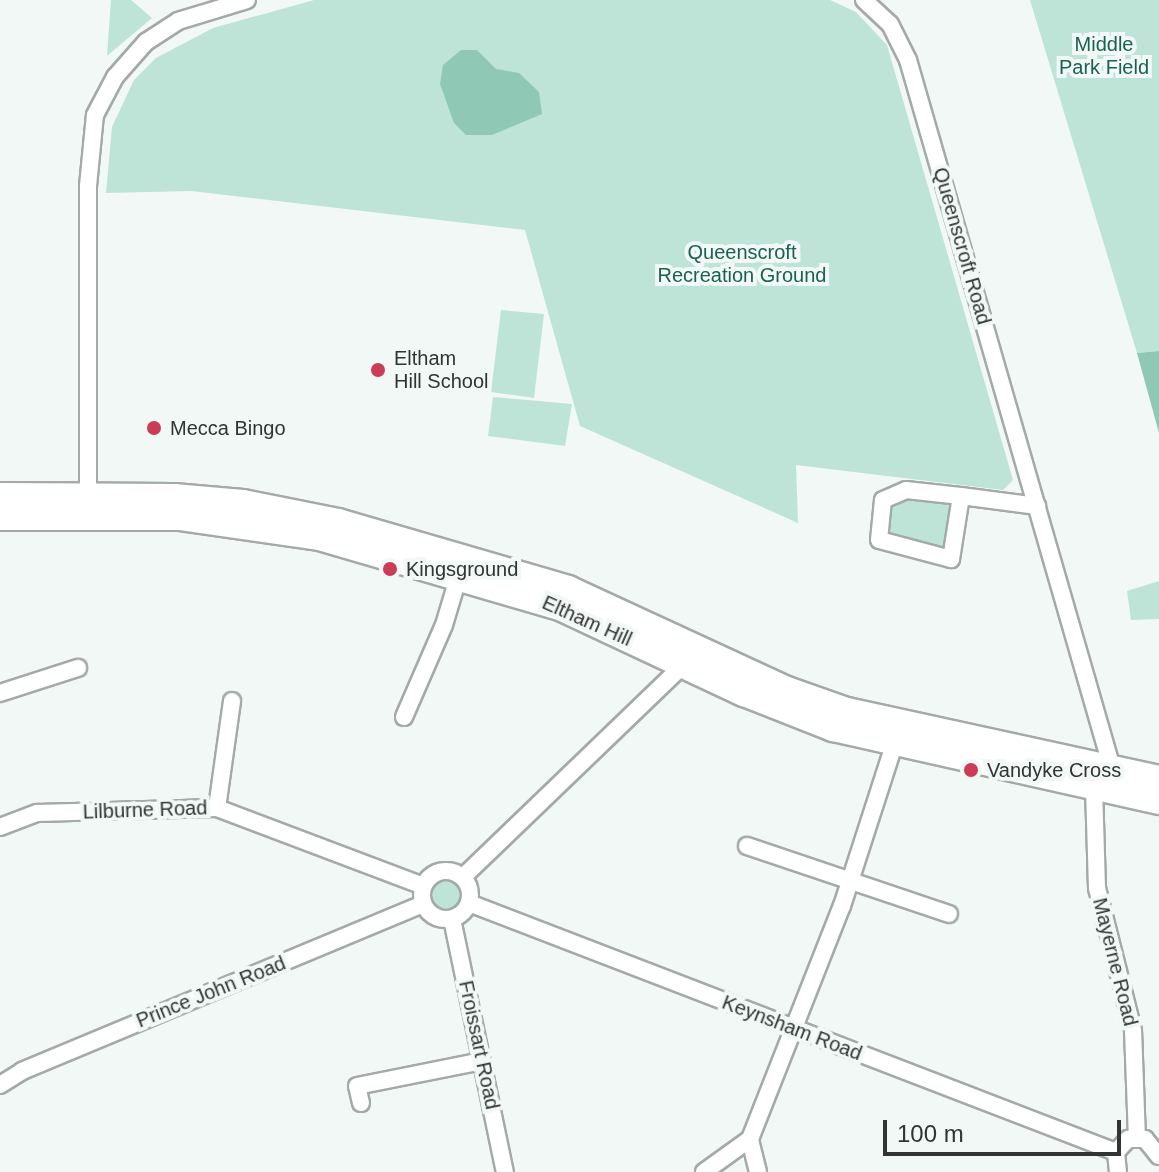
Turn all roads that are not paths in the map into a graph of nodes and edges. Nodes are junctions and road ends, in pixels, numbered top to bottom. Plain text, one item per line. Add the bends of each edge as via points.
1 (247, 0) edge
2 (864, 0) edge
3 (0, 496) edge
4 (961, 496) junction
5 (88, 504) junction
6 (1037, 506) junction
7 (0, 517) edge
8 (459, 575) junction
9 (683, 665) junction
10 (78, 668) dead end
11 (0, 693) edge
12 (232, 701) dead end
13 (404, 717) dead end
14 (894, 745) junction
15 (1103, 777) junction
16 (1159, 779) edge
17 (1159, 801) edge
18 (217, 808) junction
19 (0, 827) edge
20 (747, 846) dead end
21 (463, 877) junction
22 (851, 881) junction
23 (423, 886) junction
24 (469, 903) junction
25 (423, 904) junction
26 (949, 914) dead end
27 (452, 919) junction
28 (792, 1028) junction
29 (482, 1061) junction
30 (0, 1085) edge
31 (361, 1103) dead end
32 (1137, 1137) junction
33 (750, 1139) junction
34 (1116, 1152) junction
35 (1159, 1155) edge
36 (505, 1172) edge
37 (704, 1172) edge
38 (758, 1172) edge
39 (1118, 1172) edge
40 (1156, 1172) edge

1 - 5 street via 178,21 146,42 115,77 95,115 88,186
2 - 6 street, Queenscroft Road via 890,24 908,60
3 - 5 main road, Eltham Hill
4 - 4 street via 906,490 883,500 879,540 951,559
4 - 6 street
5 - 7 main road, Eltham Hill
5 - 8 main road, Eltham Hill via 268,527
5 - 15 main road, Eltham Hill via 243,503 461,554 568,589 787,690 847,711
6 - 15 street, Queenscroft Road
8 - 9 main road, Eltham Hill via 560,607
8 - 13 street via 444,625
9 - 14 main road, Eltham Hill via 779,708
9 - 21 street
10 - 11 street
12 - 18 street
14 - 15 main road, Eltham Hill
14 - 22 street
15 - 16 main road, Eltham Hill
15 - 17 main road, Eltham Hill
15 - 32 street, Mayerne Road via 1097,888 1133,1030
18 - 19 street, Lilburne Road via 37,813
18 - 23 street, Lilburne Road
20 - 22 street
21 - 23 street via 445,870
21 - 24 street via 470,889
22 - 26 street
22 - 28 street
23 - 25 street
24 - 27 street
24 - 28 street, Keynsham Road
25 - 27 street via 435,916
25 - 30 street, Prince John Road via 22,1071
27 - 29 street, Froissart Road
28 - 33 street
28 - 34 street, Keynsham Road
29 - 31 street via 357,1086
29 - 36 street, Froissart Road
32 - 34 street
32 - 35 street
33 - 37 street
33 - 38 street
34 - 39 street
35 - 40 street

